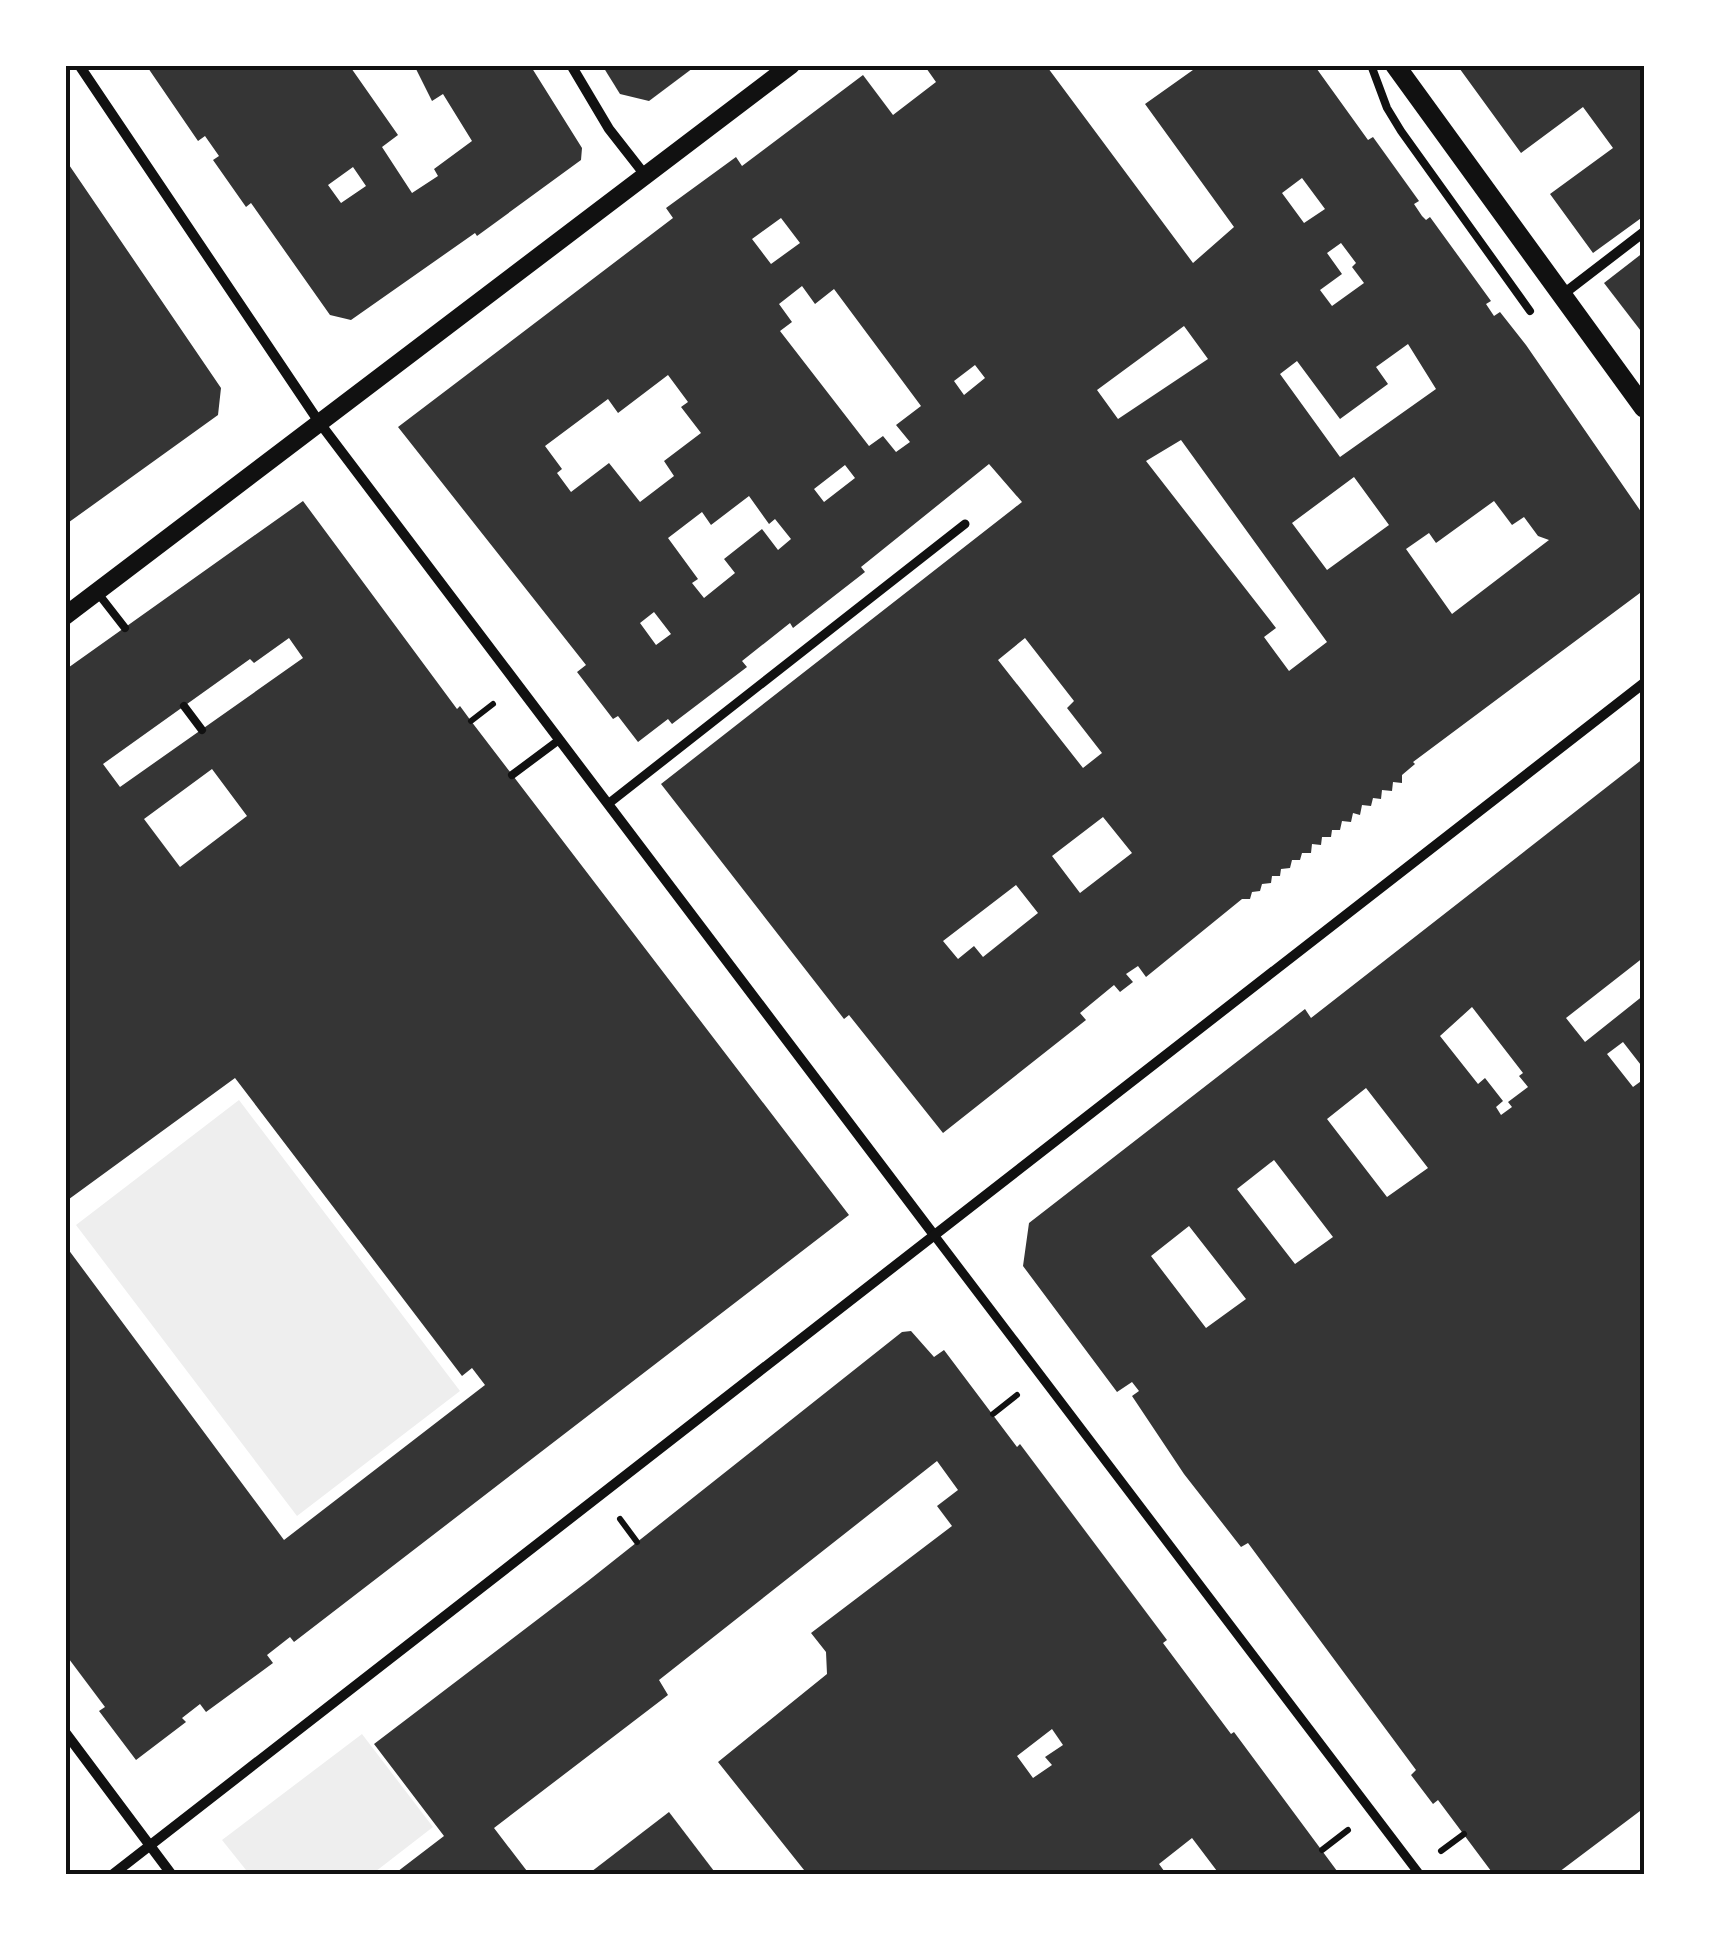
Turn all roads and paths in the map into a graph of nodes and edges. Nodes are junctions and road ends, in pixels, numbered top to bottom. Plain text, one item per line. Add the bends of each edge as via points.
1 (79, 65) edge
2 (571, 65) edge
3 (790, 65) edge
4 (1371, 65) edge
5 (1396, 65) edge
6 (645, 175) junction
7 (1644, 232) edge
8 (1562, 294) junction
9 (1530, 311) dead end
10 (1644, 408) edge
11 (319, 422) junction
12 (966, 524) dead end
13 (97, 592) junction
14 (65, 616) edge
15 (125, 628) dead end
16 (1644, 683) edge
17 (184, 706) dead end
18 (202, 730) dead end
19 (559, 740) junction
20 (512, 775) dead end
21 (608, 804) junction
22 (934, 1235) junction
23 (65, 1732) edge
24 (151, 1846) junction
25 (112, 1875) edge
26 (172, 1875) edge
27 (1420, 1875) edge

1 - 11 street
2 - 6 street
3 - 6 street
4 - 9 lane via 1401,131
5 - 8 main road
6 - 11 street
7 - 8 street
8 - 10 main road
11 - 13 street
11 - 19 street
12 - 21 street
13 - 14 street
13 - 15 lane
16 - 22 street
17 - 18 lane
19 - 20 lane
19 - 21 street
21 - 22 street
22 - 24 street
22 - 27 street
23 - 24 street
24 - 25 street
24 - 26 street

